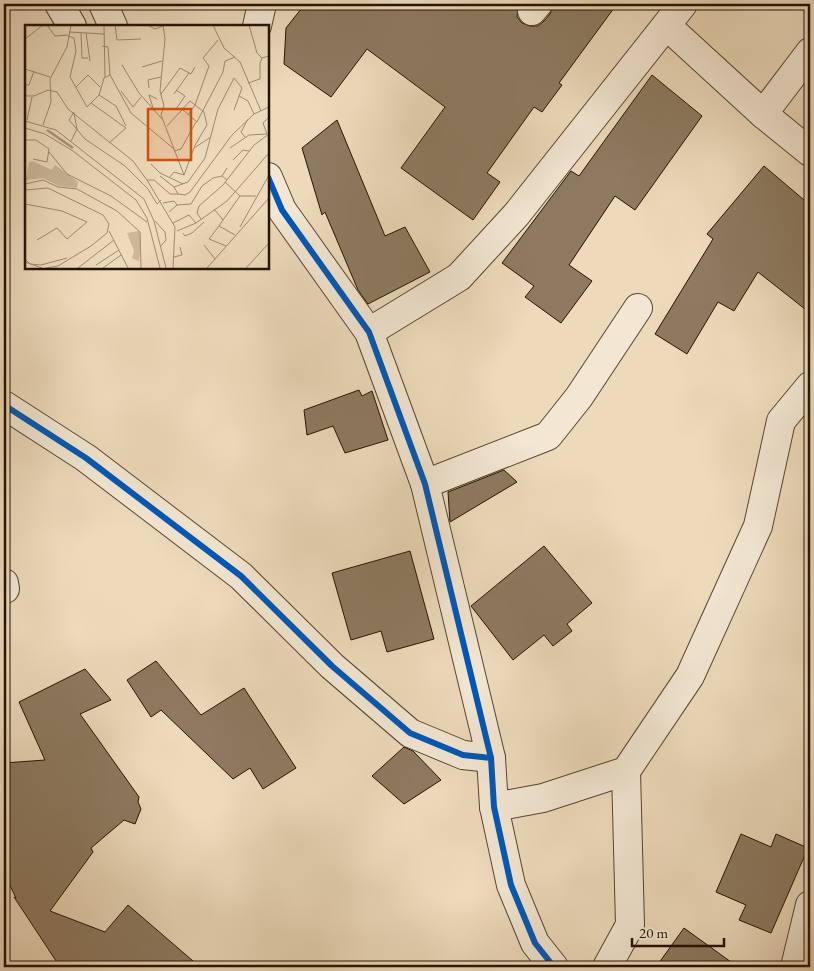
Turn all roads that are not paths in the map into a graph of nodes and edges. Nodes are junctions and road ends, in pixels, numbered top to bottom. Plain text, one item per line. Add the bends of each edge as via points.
1 (58, 4) edge
2 (103, 4) edge
3 (262, 4) edge
4 (683, 4) edge
5 (71, 25) edge
6 (113, 25) edge
7 (256, 25) edge
8 (667, 26) junction
9 (810, 52) edge
10 (763, 114) junction
11 (810, 152) edge
12 (269, 181) edge
13 (275, 206) edge
14 (638, 308) dead end
15 (369, 332) junction
16 (810, 386) edge
17 (4, 404) edge
18 (426, 484) junction
19 (490, 758) junction
20 (626, 771) junction
21 (494, 807) junction
22 (810, 905) edge
23 (554, 967) edge
24 (607, 967) edge
25 (795, 967) edge

1 - 5 street
2 - 6 street
3 - 7 street
4 - 8 street
8 - 10 street
8 - 15 street via 516,215 459,277
9 - 10 street
10 - 11 street
12 - 13 street
13 - 15 street
14 - 18 street via 579,397 548,436
15 - 18 street
16 - 20 street via 781,421 758,526 690,676
17 - 19 street via 86,458 241,576 332,666 410,733 463,755
18 - 19 street
19 - 21 street
20 - 21 street via 543,798
20 - 24 street via 630,925
21 - 23 street via 512,885 535,943
22 - 25 street

